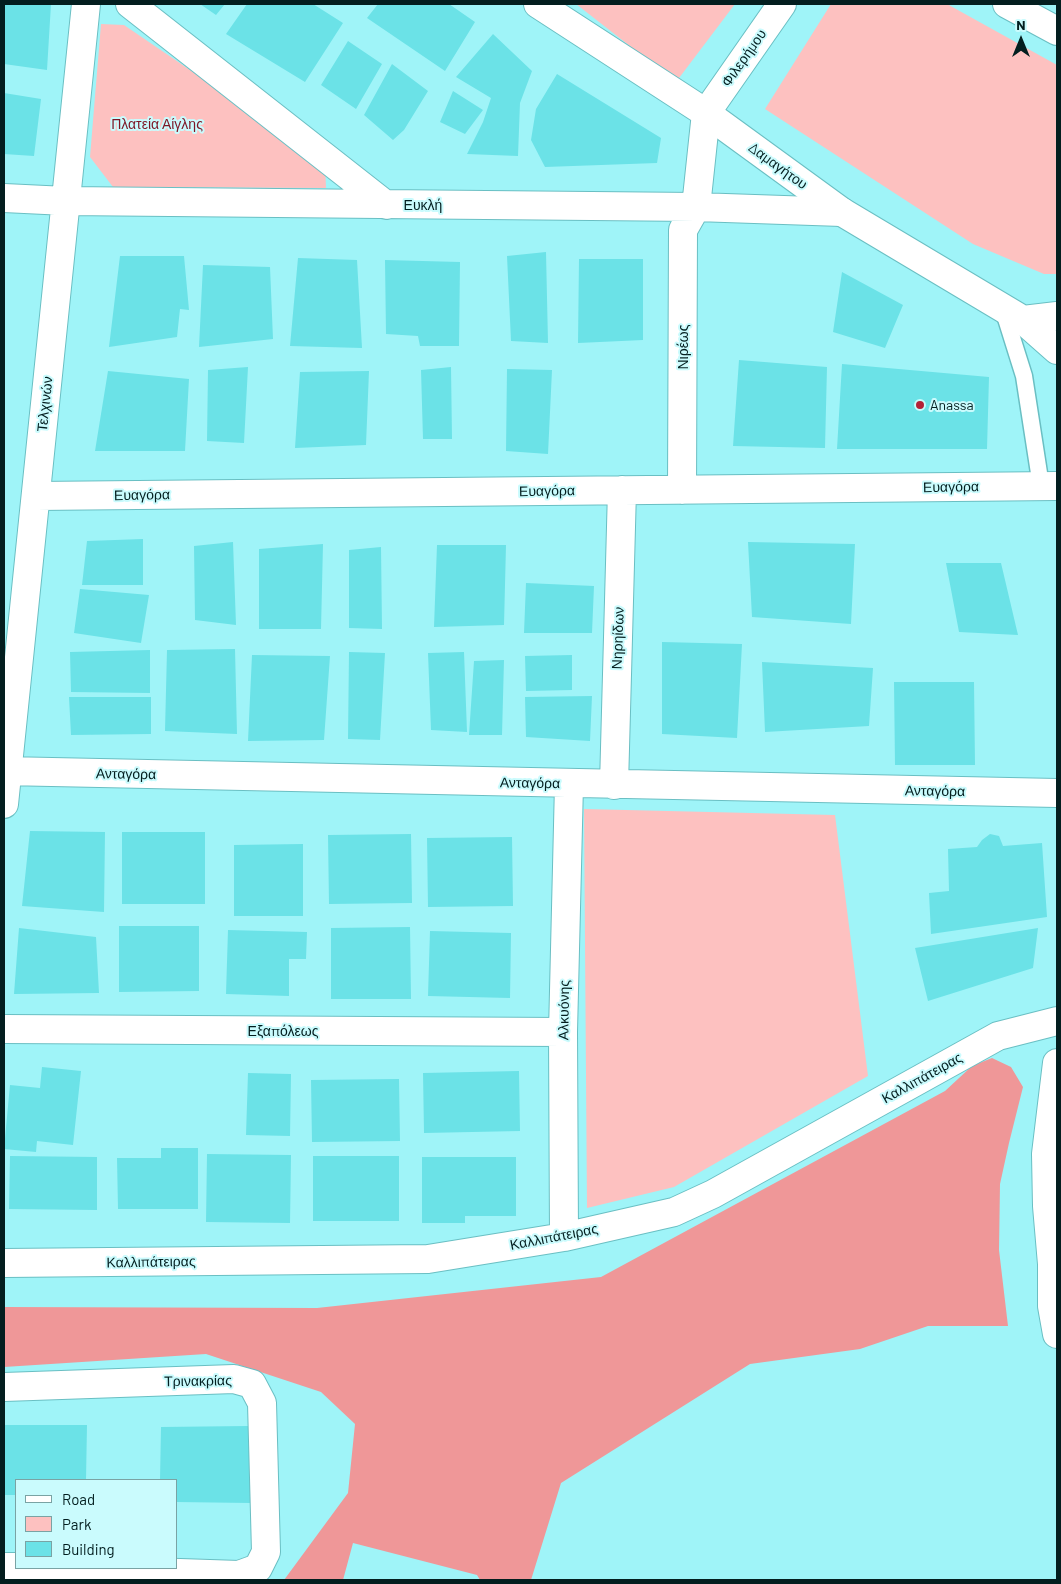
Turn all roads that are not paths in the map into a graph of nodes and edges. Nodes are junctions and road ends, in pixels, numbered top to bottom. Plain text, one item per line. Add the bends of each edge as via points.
1 (86, 4) edge
2 (130, 4) edge
3 (538, 4) edge
4 (782, 4) edge
5 (1007, 4) edge
6 (1056, 24) edge
7 (706, 113) junction
8 (4, 198) edge
9 (66, 201) junction
10 (386, 205) junction
11 (696, 207) junction
12 (842, 212) junction
13 (1013, 314) junction
14 (1057, 316) edge
15 (1057, 350) edge
16 (1049, 486) edge
17 (622, 490) junction
18 (682, 490) junction
19 (36, 496) junction
20 (5, 772) edge
21 (569, 784) junction
22 (614, 785) junction
23 (1057, 793) edge
24 (4, 804) edge
25 (1057, 1021) edge
26 (4, 1029) edge
27 (563, 1032) junction
28 (1057, 1063) edge
29 (564, 1237) junction
30 (4, 1263) edge
31 (1055, 1270) edge
32 (1057, 1334) edge
33 (4, 1387) edge
34 (62, 1569) edge

1 - 9 street, Τελχινών
2 - 10 street
3 - 7 street, Δαμαγήτου
4 - 7 street, Φιλερήμου
5 - 6 street
7 - 11 street
7 - 12 street, Δαμαγήτου
8 - 9 street, Ευκλή
9 - 10 street, Ευκλή
9 - 19 street, Τελχινών
10 - 11 street, Ευκλή
11 - 12 street, Ευκλή
11 - 18 street, Νιρέως via 683,230
12 - 13 street, Δαμαγήτου
13 - 14 street
13 - 15 street, Δαμαγήτου
13 - 16 lane
16 - 18 street, Ευαγόρα
17 - 18 street, Ευαγόρα
17 - 19 street, Ευαγόρα
17 - 22 street, Νηρηίδων
19 - 20 street, Τελχινών
20 - 21 street, Ανταγόρα
20 - 24 street, Τελχινών
21 - 22 street, Ανταγόρα
21 - 27 street, Αλκυόνης
22 - 23 street, Ανταγόρα
25 - 29 street, Καλλιπάτειρας via 998,1036 713,1194 674,1212
26 - 27 street, Εξαπόλεως
27 - 29 street, Αλκυόνης
28 - 31 street via 1046,1154 1047,1206
29 - 30 street, Καλλιπάτειρας via 428,1259
31 - 32 street via 1052,1306
33 - 34 street, Τρινακρίας via 234,1379 252,1384 262,1403 266,1552 258,1568 239,1575

